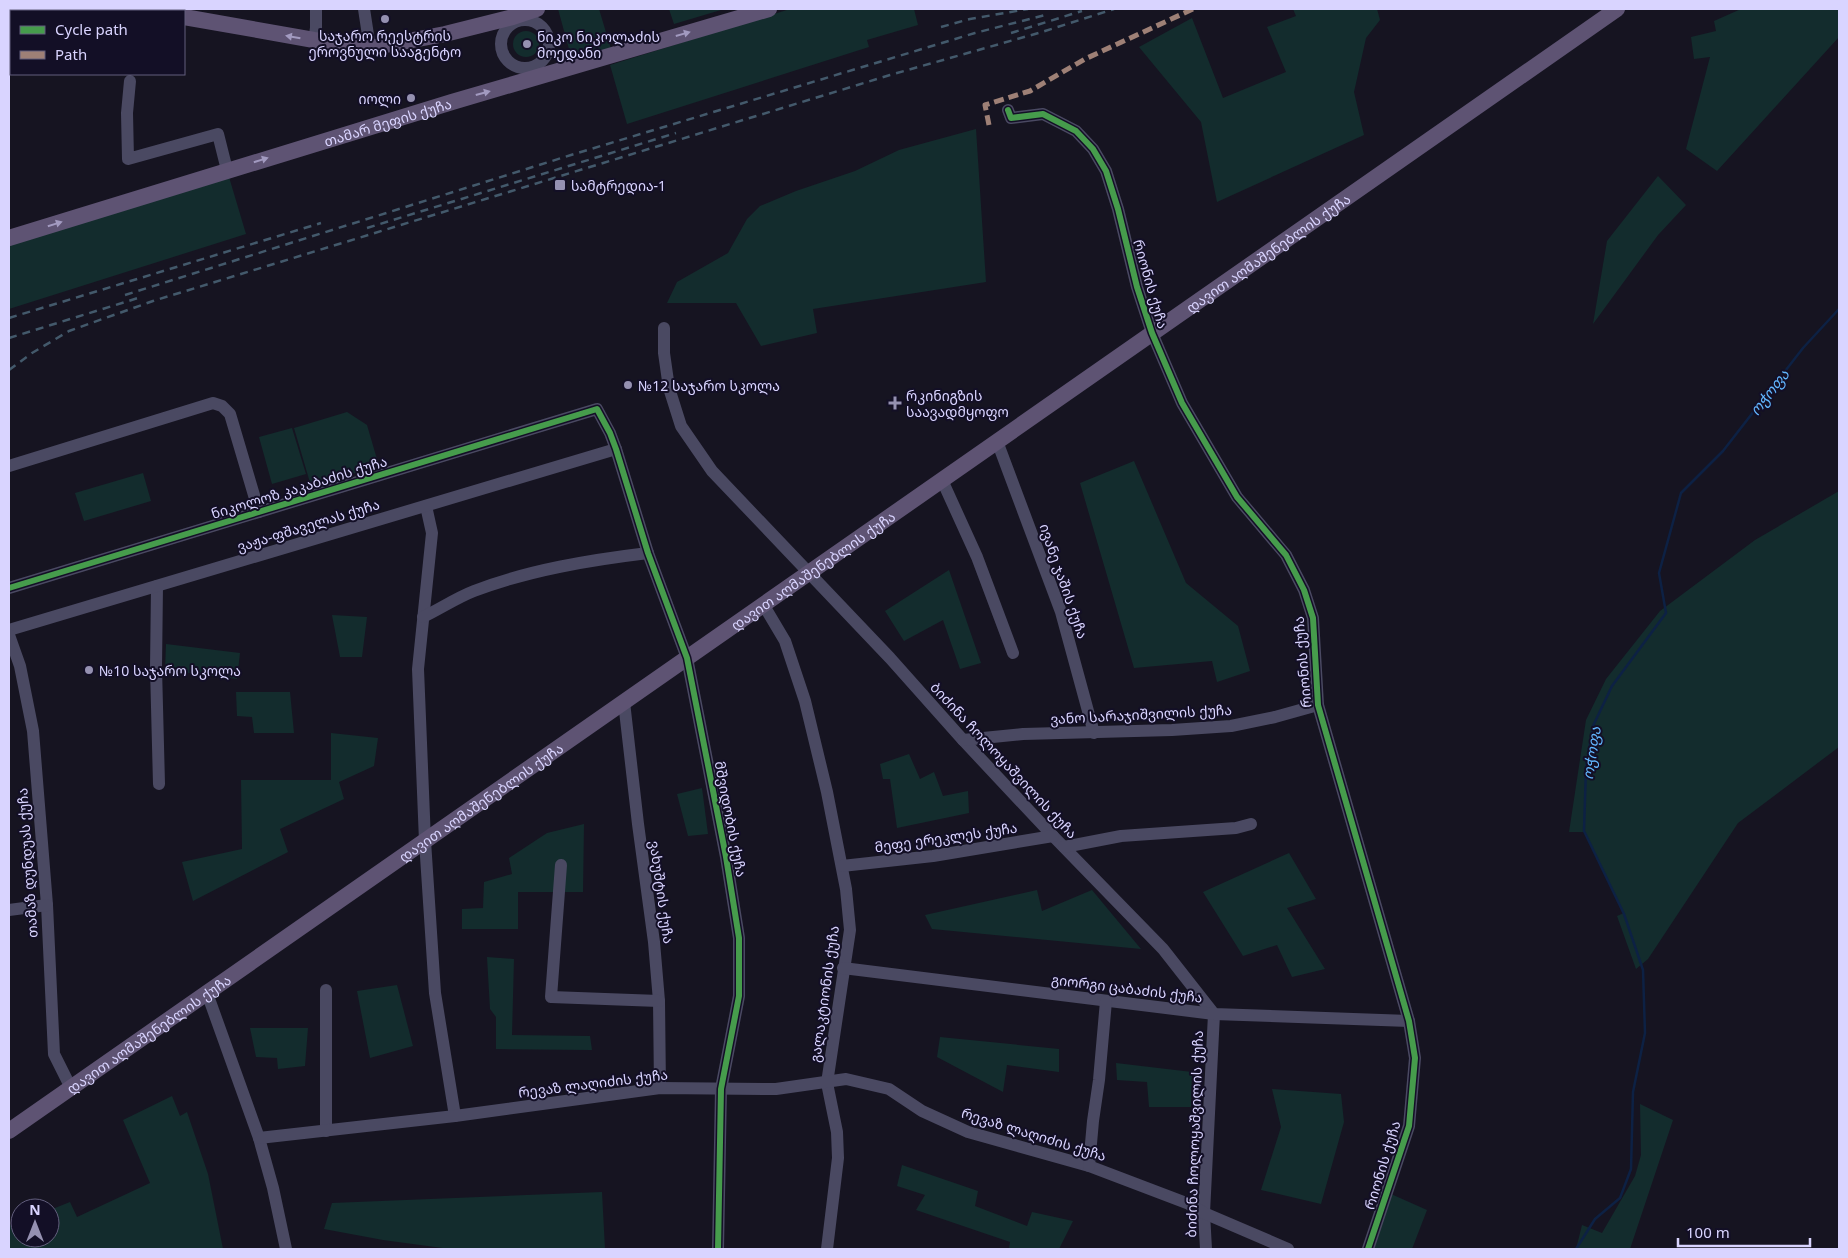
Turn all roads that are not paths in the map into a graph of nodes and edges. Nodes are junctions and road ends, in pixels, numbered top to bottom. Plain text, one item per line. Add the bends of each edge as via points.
1 (316, 9) edge
2 (364, 9) edge
3 (769, 9) edge
4 (1617, 9) edge
5 (186, 14) edge
6 (511, 17) edge
7 (314, 40) junction
8 (370, 48) junction
9 (546, 56) junction
10 (518, 67) junction
11 (536, 78) junction
12 (130, 81) dead end
13 (1008, 110) dead end
14 (227, 170) junction
15 (9, 238) edge
16 (664, 328) dead end
17 (1152, 333) junction
18 (597, 409) joint
19 (997, 441) junction
20 (616, 449) junction
21 (9, 466) edge
22 (942, 480) junction
23 (426, 506) junction
24 (259, 512) junction
25 (648, 552) junction
26 (808, 573) junction
27 (157, 586) junction
28 (9, 588) edge
29 (763, 604) junction
30 (423, 617) junction
31 (9, 630) edge
32 (9, 635) edge
33 (1013, 653) dead end
34 (687, 658) junction
35 (624, 702) junction
36 (1318, 705) junction
37 (1094, 733) junction
38 (963, 740) junction
39 (159, 784) dead end
40 (1251, 824) dead end
41 (1053, 836) junction
42 (425, 841) junction
43 (1064, 846) junction
44 (561, 865) dead end
45 (842, 866) junction
46 (47, 905) junction
47 (9, 910) edge
48 (844, 968) junction
49 (326, 990) dead end
50 (207, 993) junction
51 (658, 1001) junction
52 (1106, 1001) junction
53 (1214, 1014) junction
54 (1409, 1021) junction
55 (827, 1083) junction
56 (71, 1088) junction
57 (660, 1088) junction
58 (721, 1089) junction
59 (454, 1116) junction
60 (12, 1125) edge
61 (326, 1131) junction
62 (259, 1138) junction
63 (1089, 1166) junction
64 (1204, 1213) junction
65 (286, 1249) edge
66 (718, 1249) edge
67 (826, 1249) edge
68 (1206, 1249) edge
69 (1288, 1249) edge
70 (1368, 1249) edge

1 - 7 street
2 - 8 street
11 -> 3 main road, თამარ მეფის ქუჩა
4 - 17 main road, დავით აღმაშენებლის ქუჩა
7 -> 5 main road
6 - 8 main road
6 - 9 street via 538,25 546,34 549,45
6 - 10 street via 502,40 503,52 509,62
7 - 8 main road
9 - 10 street via 537,65
9 - 11 street
10 - 11 street
14 -> 11 main road, თამარ მეფის ქუჩა
12 - 14 street via 128,159 218,134
13 - 17 street, რიონის ქუჩა via 1011,118 1042,114 1076,131 1094,149 1109,179
15 -> 14 main road, თამარ მეფის ქუჩა
16 - 26 street, ბიძინა ჩოლოყაშვილის ქუჩა via 670,388 681,426 712,471
17 - 19 main road, დავით აღმაშენებლის ქუჩა
17 - 36 street, რიონის ქუჩა via 1182,403 1237,497 1286,555 1304,590 1313,618
18 - 20 street, მშვიდობის ქუჩა
18 - 24 street, ნიკოლოზ კაკაბაძის ქუჩა
19 - 22 main road, დავით აღმაშენებლის ქუჩა
19 - 37 street, ივანე ჯაშის ქუჩა via 1061,612
20 - 23 street, ვაჟა-ფშაველას ქუჩა
20 - 25 street, მშვიდობის ქუჩა
21 - 24 street, ნიკოლოზ კაკაბაძის ქუჩა via 213,403 230,414
22 - 26 main road, დავით აღმაშენებლის ქუჩა
22 - 33 street via 977,557
23 - 27 street, ვაჟა-ფშაველას ქუჩა
23 - 30 street via 432,533
24 - 28 street, ნიკოლოზ კაკაბაძის ქუჩა
25 - 30 street via 598,558 530,574 473,591
25 - 34 street, მშვიდობის ქუჩა
26 - 29 main road, დავით აღმაშენებლის ქუჩა
26 - 38 street, ბიძინა ჩოლოყაშვილის ქუჩა
27 - 31 street, ვაჟა-ფშაველას ქუჩა
27 - 39 street
29 - 34 main road, დავით აღმაშენებლის ქუჩა
29 - 45 street, გალაკტიონის ქუჩა via 785,642 805,701
30 - 42 street via 418,669
32 - 46 street, თამაზ დუნდუას ქუჩა via 20,666 33,731
34 - 35 main road, დავით აღმაშენებლის ქუჩა
34 - 58 street, მშვიდობის ქუჩა via 739,938 739,996
35 - 42 main road, დავით აღმაშენებლის ქუჩა
35 - 51 street, ვახუშტის ქუჩა via 654,942
36 - 37 street, ვანო სარაჯიშვილის ქუჩა via 1231,726
36 - 54 street, რიონის ქუჩა
37 - 38 street, ვანო სარაჯიშვილის ქუჩა via 1023,734
38 - 41 street, ბიძინა ჩოლოყაშვილის ქუჩა
40 - 43 street via 1236,828 1121,836
41 - 43 street, ბიძინა ჩოლოყაშვილის ქუჩა
41 - 45 street, მეფე ერეკლეს ქუჩა via 933,856
42 - 50 main road, დავით აღმაშენებლის ქუჩა
42 - 59 street via 435,993
43 - 53 street, ბიძინა ჩოლოყაშვილის ქუჩა via 1163,949
44 - 51 street via 551,997
45 - 48 street, გალაკტიონის ქუჩა via 850,930
46 - 47 street
46 - 56 street, თამაზ დუნდუას ქუჩა via 54,1054
48 - 52 street, გიორგი ცაბაძის ქუჩა
48 - 55 street, გალაკტიონის ქუჩა
49 - 61 street
50 - 56 main road, დავით აღმაშენებლის ქუჩა
50 - 62 street
51 - 57 street, ვახუშტის ქუჩა
52 - 53 street, გიორგი ცაბაძის ქუჩა
52 - 63 street
53 - 54 street, გიორგი ცაბაძის ქუჩა
53 - 64 street, ბიძინა ჩოლოყაშვილის ქუჩა
54 - 70 street, რიონის ქუჩა via 1415,1058 1409,1126
55 - 58 street, რევაზ ლაღიძის ქუჩა via 776,1089
55 - 63 street, რევაზ ლაღიძის ქუჩა via 846,1079 889,1089 922,1111 968,1132
55 - 67 street, გალაკტიონის ქუჩა via 837,1132 838,1158
56 - 60 main road, დავით აღმაშენებლის ქუჩა
57 - 58 street, რევაზ ლაღიძის ქუჩა
57 - 59 street, რევაზ ლაღიძის ქუჩა
58 - 66 street, მშვიდობის ქუჩა
59 - 61 street, რევაზ ლაღიძის ქუჩა
61 - 62 street, რევაზ ლაღიძის ქუჩა
62 - 65 street
63 - 64 street, რევაზ ლაღიძის ქუჩა via 1189,1204
64 - 68 street, ბიძინა ჩოლოყაშვილის ქუჩა
64 - 69 street, რევაზ ლაღიძის ქუჩა

